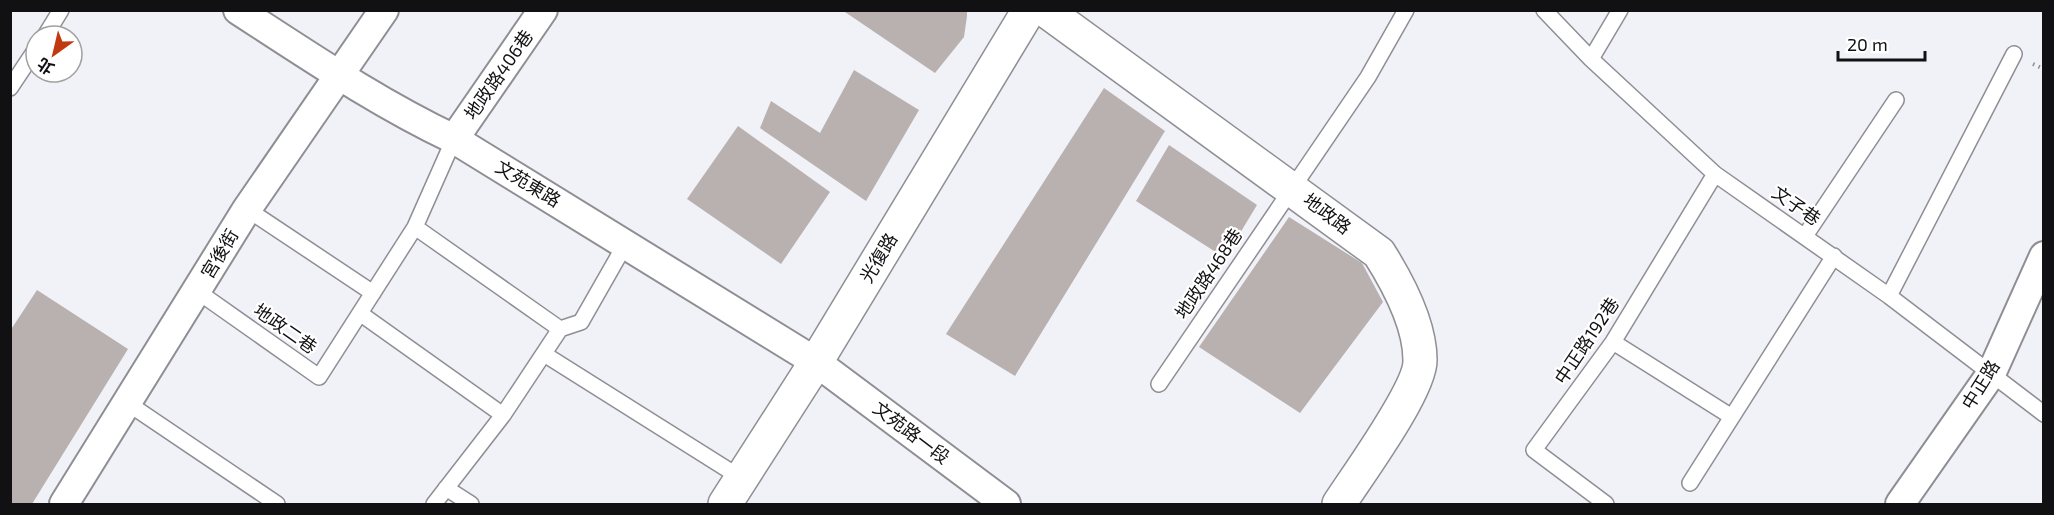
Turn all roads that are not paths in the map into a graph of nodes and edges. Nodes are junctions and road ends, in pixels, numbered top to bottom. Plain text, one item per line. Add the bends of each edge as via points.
1 (61, 10) edge
2 (238, 10) edge
3 (384, 10) edge
4 (543, 10) edge
5 (1029, 10) edge
6 (1046, 10) edge
7 (1406, 10) edge
8 (1544, 10) edge
9 (1620, 10) edge
10 (52, 24) edge
11 (2014, 54) dead end
12 (1591, 59) junction
13 (24, 67) edge
14 (338, 76) junction
15 (10, 88) edge
16 (1896, 100) dead end
17 (454, 139) junction
18 (1715, 174) junction
19 (1291, 187) junction
20 (247, 209) junction
21 (415, 227) junction
22 (1805, 236) junction
23 (626, 243) junction
24 (1834, 256) junction
25 (2043, 256) edge
26 (197, 291) junction
27 (373, 293) junction
28 (1889, 296) junction
29 (361, 314) junction
30 (560, 329) junction
31 (1613, 342) junction
32 (544, 354) junction
33 (816, 362) junction
34 (1991, 374) junction
35 (1159, 384) dead end
36 (126, 402) junction
37 (2043, 414) edge
38 (503, 415) junction
39 (1732, 417) junction
40 (1690, 483) dead end
41 (446, 488) junction
42 (733, 491) edge
43 (64, 504) edge
44 (277, 504) edge
45 (434, 504) edge
46 (471, 504) edge
47 (1006, 504) edge
48 (1339, 504) edge
49 (1606, 504) edge
50 (1900, 504) edge

1 - 10 lane
2 - 14 street, 文苑東路
3 - 14 street, 宮後街
4 - 17 street, 地政路406巷
5 - 33 street, 光復路
6 - 19 street, 地政路
7 - 19 lane, 地政路468巷 via 1368,77
8 - 12 lane, 文子巷
9 - 12 lane
11 - 28 lane
12 - 18 lane, 文子巷
13 - 15 lane
14 - 17 street, 文苑東路
14 - 20 street, 宮後街
16 - 22 lane
17 - 21 lane, 地政二巷
17 - 23 street, 文苑東路
18 - 22 lane, 文子巷
18 - 31 lane, 中正路192巷
19 - 35 lane, 地政路468巷
19 - 48 street, 地政路 via 1379,253 1396,279 1411,317 1421,361 1413,386
20 - 26 street, 宮後街
20 - 27 lane
21 - 27 lane, 地政二巷
21 - 30 lane
22 - 24 lane, 文子巷
23 - 30 lane via 581,322
23 - 33 street, 文苑東路
24 - 28 lane, 文子巷
24 - 39 lane
25 - 34 street, 中正路
26 - 29 lane, 地政二巷 via 319,376
26 - 36 street, 宮後街
27 - 29 lane, 地政二巷
28 - 34 lane, 文子巷
29 - 38 lane
30 - 32 lane
31 - 39 lane
31 - 49 lane, 中正路192巷 via 1534,450
32 - 38 lane
32 - 42 lane
33 - 42 street, 光復路
33 - 47 street, 文苑路一段
34 - 37 lane, 文子巷
34 - 50 street, 中正路
36 - 43 street, 宮後街
36 - 44 lane
38 - 41 lane
39 - 40 lane
41 - 45 lane
41 - 46 lane

